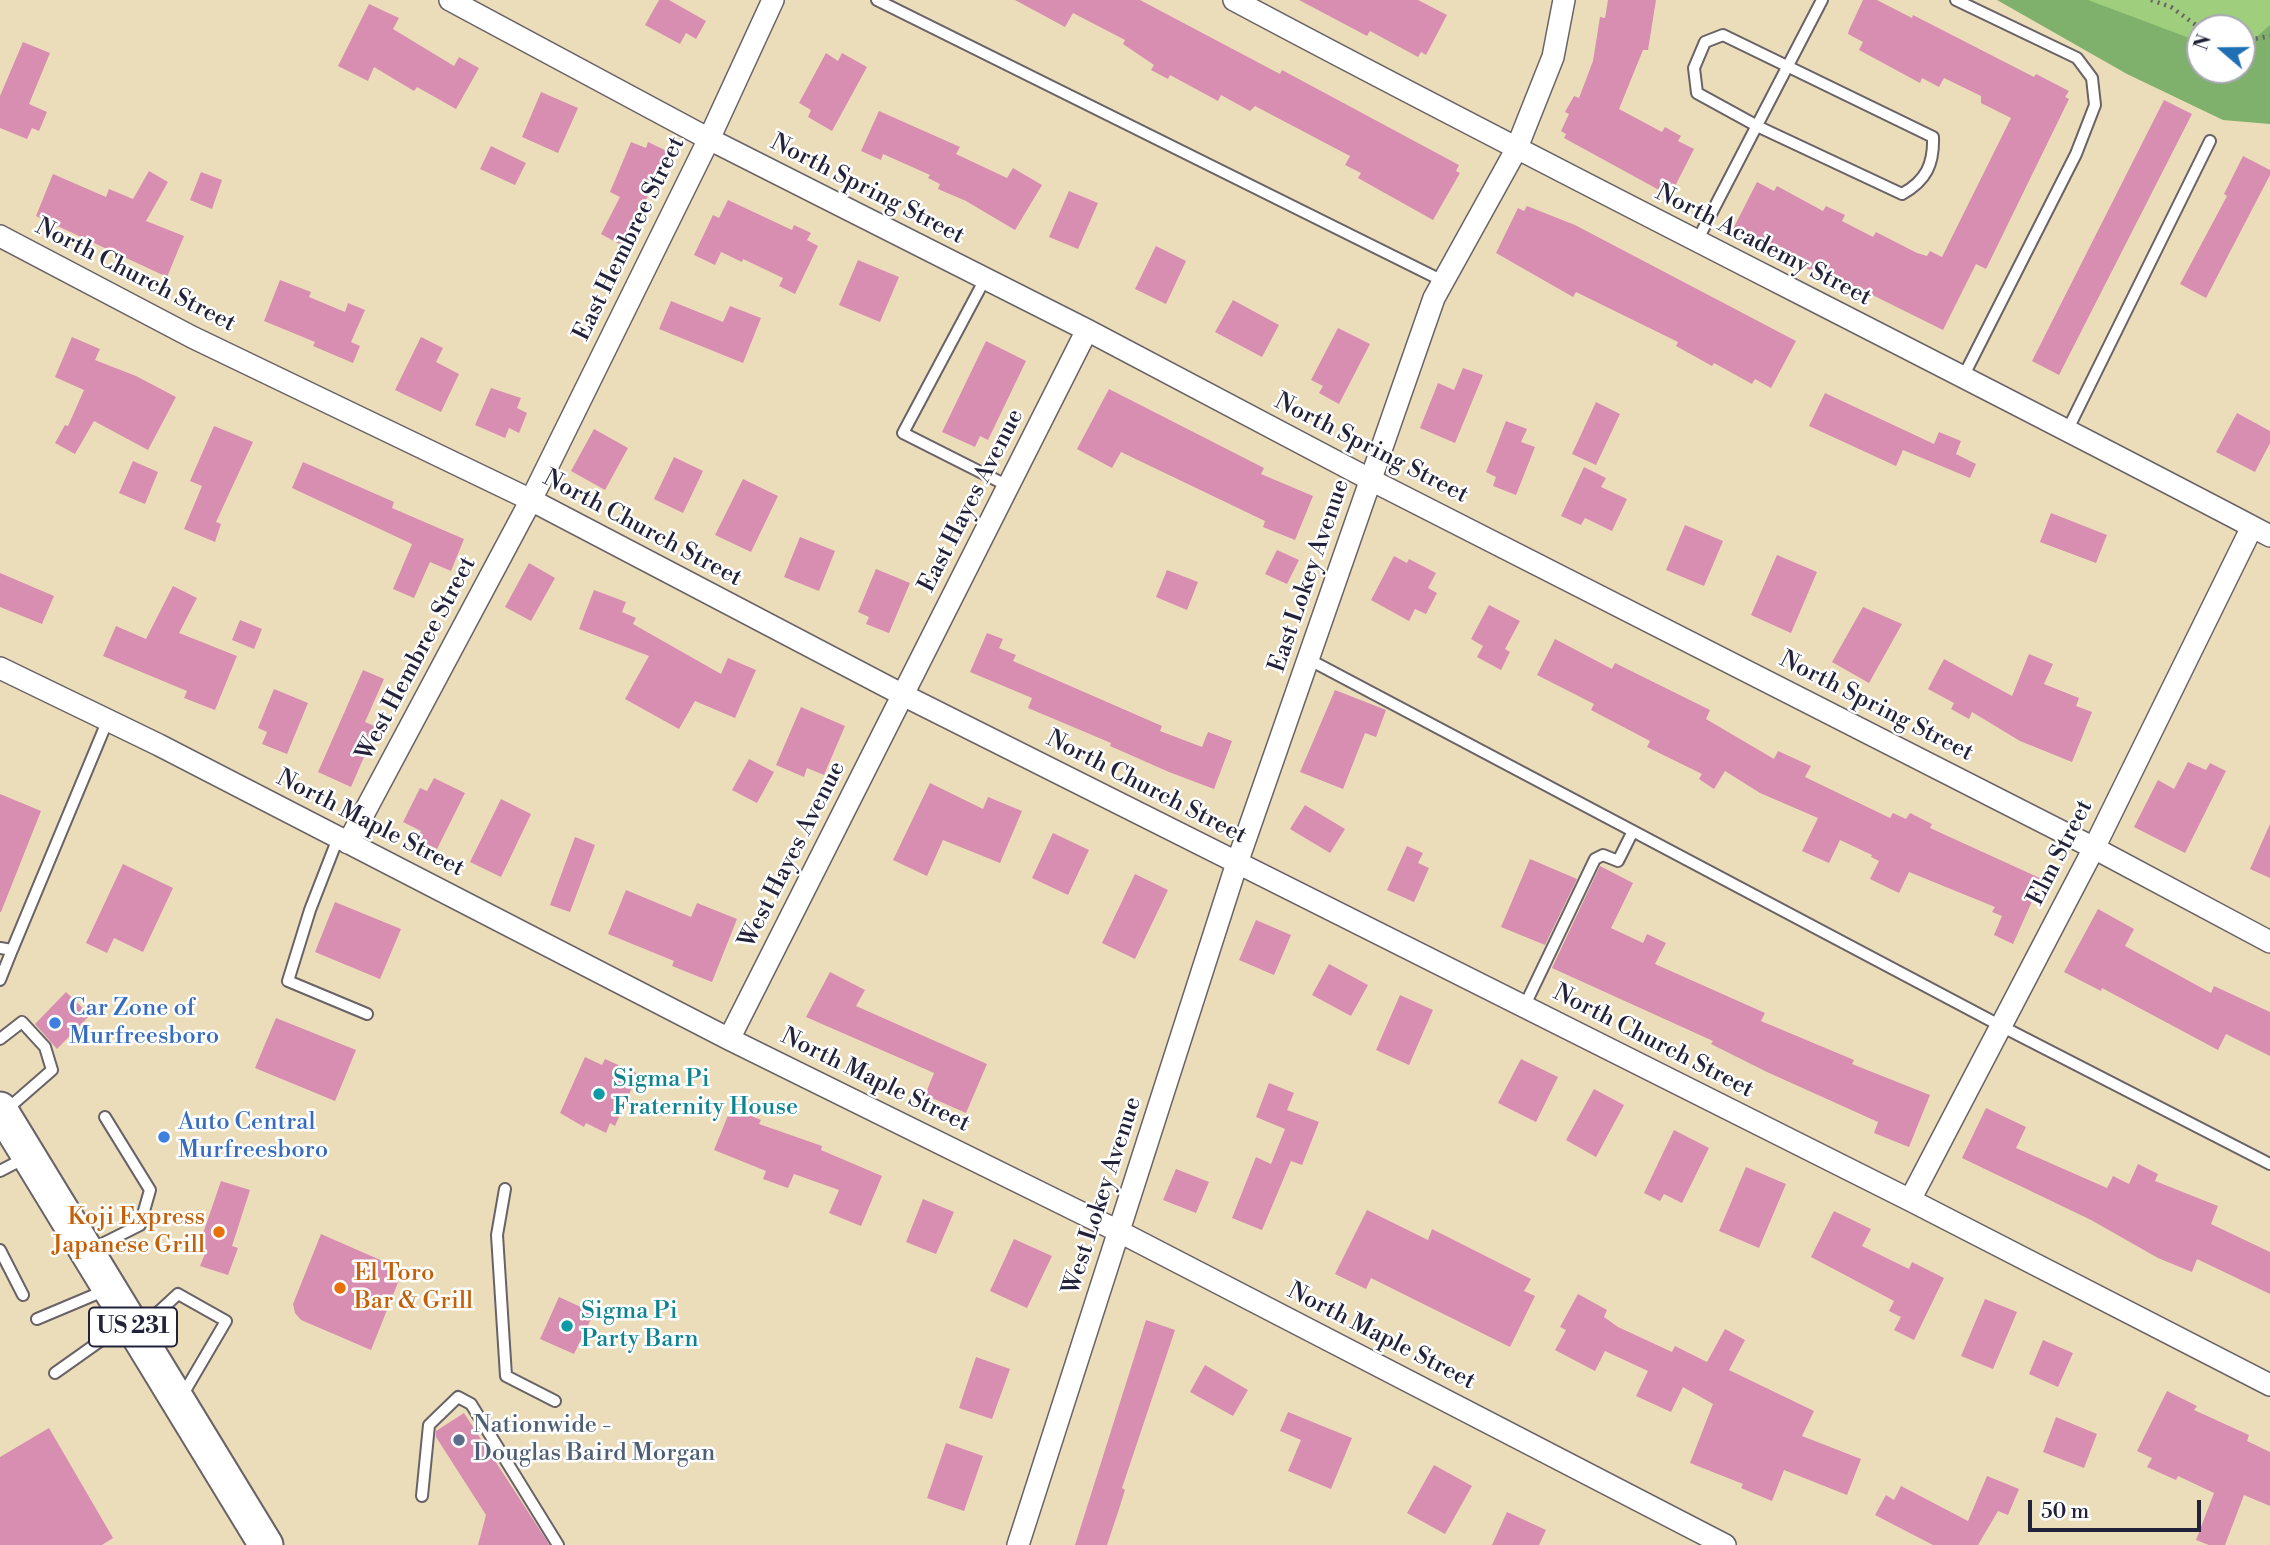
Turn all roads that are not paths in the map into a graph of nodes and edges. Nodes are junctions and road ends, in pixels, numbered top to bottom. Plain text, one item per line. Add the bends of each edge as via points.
1 (450, 0) edge
2 (773, 0) edge
3 (877, 0) edge
4 (1234, 0) edge
5 (1564, 0) edge
6 (1822, 0) edge
7 (1956, 0) edge
8 (1789, 66) junction
9 (1759, 127) junction
10 (709, 139) junction
11 (2210, 141) dead end
12 (1516, 150) junction
13 (0, 236) edge
14 (1697, 241) junction
15 (985, 279) junction
16 (1443, 281) junction
17 (1087, 330) junction
18 (1963, 377) junction
19 (2067, 431) junction
20 (1371, 480) junction
21 (1008, 486) junction
22 (531, 500) junction
23 (2261, 531) edge
24 (1308, 659) junction
25 (0, 668) edge
26 (903, 695) junction
27 (107, 722) junction
28 (1633, 831) junction
29 (343, 840) junction
30 (2094, 848) junction
31 (1237, 863) junction
32 (2270, 942) edge
33 (0, 948) edge
34 (12, 950) junction
35 (0, 980) edge
36 (1524, 1007) junction
37 (367, 1014) dead end
38 (2001, 1026) junction
39 (0, 1039) edge
40 (729, 1039) junction
41 (1, 1111) edge
42 (105, 1117) dead end
43 (29, 1156) junction
44 (2270, 1164) edge
45 (0, 1171) edge
46 (505, 1189) dead end
47 (1910, 1200) junction
48 (1120, 1232) junction
49 (0, 1250) edge
50 (87, 1252) junction
51 (110, 1289) junction
52 (23, 1295) dead end
53 (37, 1319) dead end
54 (133, 1326) junction
55 (55, 1373) dead end
56 (2270, 1385) edge
57 (555, 1401) dead end
58 (178, 1402) junction
59 (422, 1496) dead end
60 (258, 1542) edge
61 (558, 1545) edge
62 (1018, 1545) edge
63 (1725, 1545) edge

1 - 10 street, North Spring Street
2 - 10 street, East Hembree Street
3 - 16 lane
4 - 12 street, North Academy Street
5 - 12 street, East Lokey Avenue via 1553,57
6 - 8 lane
7 - 18 lane via 2077,58 2092,78 2095,105 2076,154
8 - 9 lane
8 - 9 lane via 1723,35 1705,42 1694,68 1697,93
8 - 9 lane via 1933,137 1934,157 1921,184 1902,194
9 - 14 lane
10 - 15 street, North Spring Street
10 - 22 street, East Hembree Street
11 - 19 lane
12 - 14 street, North Academy Street
12 - 16 street, East Lokey Avenue
13 - 22 street, North Church Street via 192,337
14 - 18 street, North Academy Street
15 - 17 street, North Spring Street
15 - 21 lane via 903,433
16 - 20 street, East Lokey Avenue
17 - 20 street, North Spring Street
17 - 21 street, East Hayes Avenue
18 - 19 street, North Academy Street
19 - 23 street, North Academy Street
20 - 24 street, East Lokey Avenue
20 - 30 street, North Spring Street
21 - 26 street, East Hayes Avenue
22 - 26 street, North Church Street
22 - 29 street, West Hembree Street
23 - 30 street, Elm Street
24 - 28 lane
24 - 31 street, East Lokey Avenue
25 - 27 street, North Maple Street
26 - 31 street, North Church Street
26 - 40 street, West Hayes Avenue
27 - 29 street, North Maple Street
27 - 34 lane
28 - 36 lane via 1618,861 1604,855 1595,859
28 - 38 lane
29 - 37 lane via 310,910 288,981
29 - 40 street, North Maple Street
30 - 32 street, North Spring Street
30 - 38 street, Elm Street
31 - 36 street, North Church Street
31 - 48 street, West Lokey Avenue
33 - 34 lane
34 - 35 lane
36 - 47 street, North Church Street
38 - 44 lane
38 - 47 street, Elm Street
39 - 41 lane via 22,1022 45,1047 52,1070
40 - 48 street, North Maple Street
41 - 43 main road, US 231
42 - 50 lane via 150,1190 140,1225
43 - 45 lane
43 - 50 main road, US 231
46 - 57 lane via 497,1235 506,1376
47 - 56 street, North Church Street
48 - 62 street, West Lokey Avenue
48 - 63 street, North Maple Street
49 - 52 lane
50 - 51 main road, US 231
51 - 53 lane
51 - 54 main road, US 231
54 - 55 lane
54 - 58 main road, US 231
54 - 58 lane via 178,1294 226,1321
58 - 60 main road, US 231
59 - 61 lane via 429,1425 458,1397 471,1404

